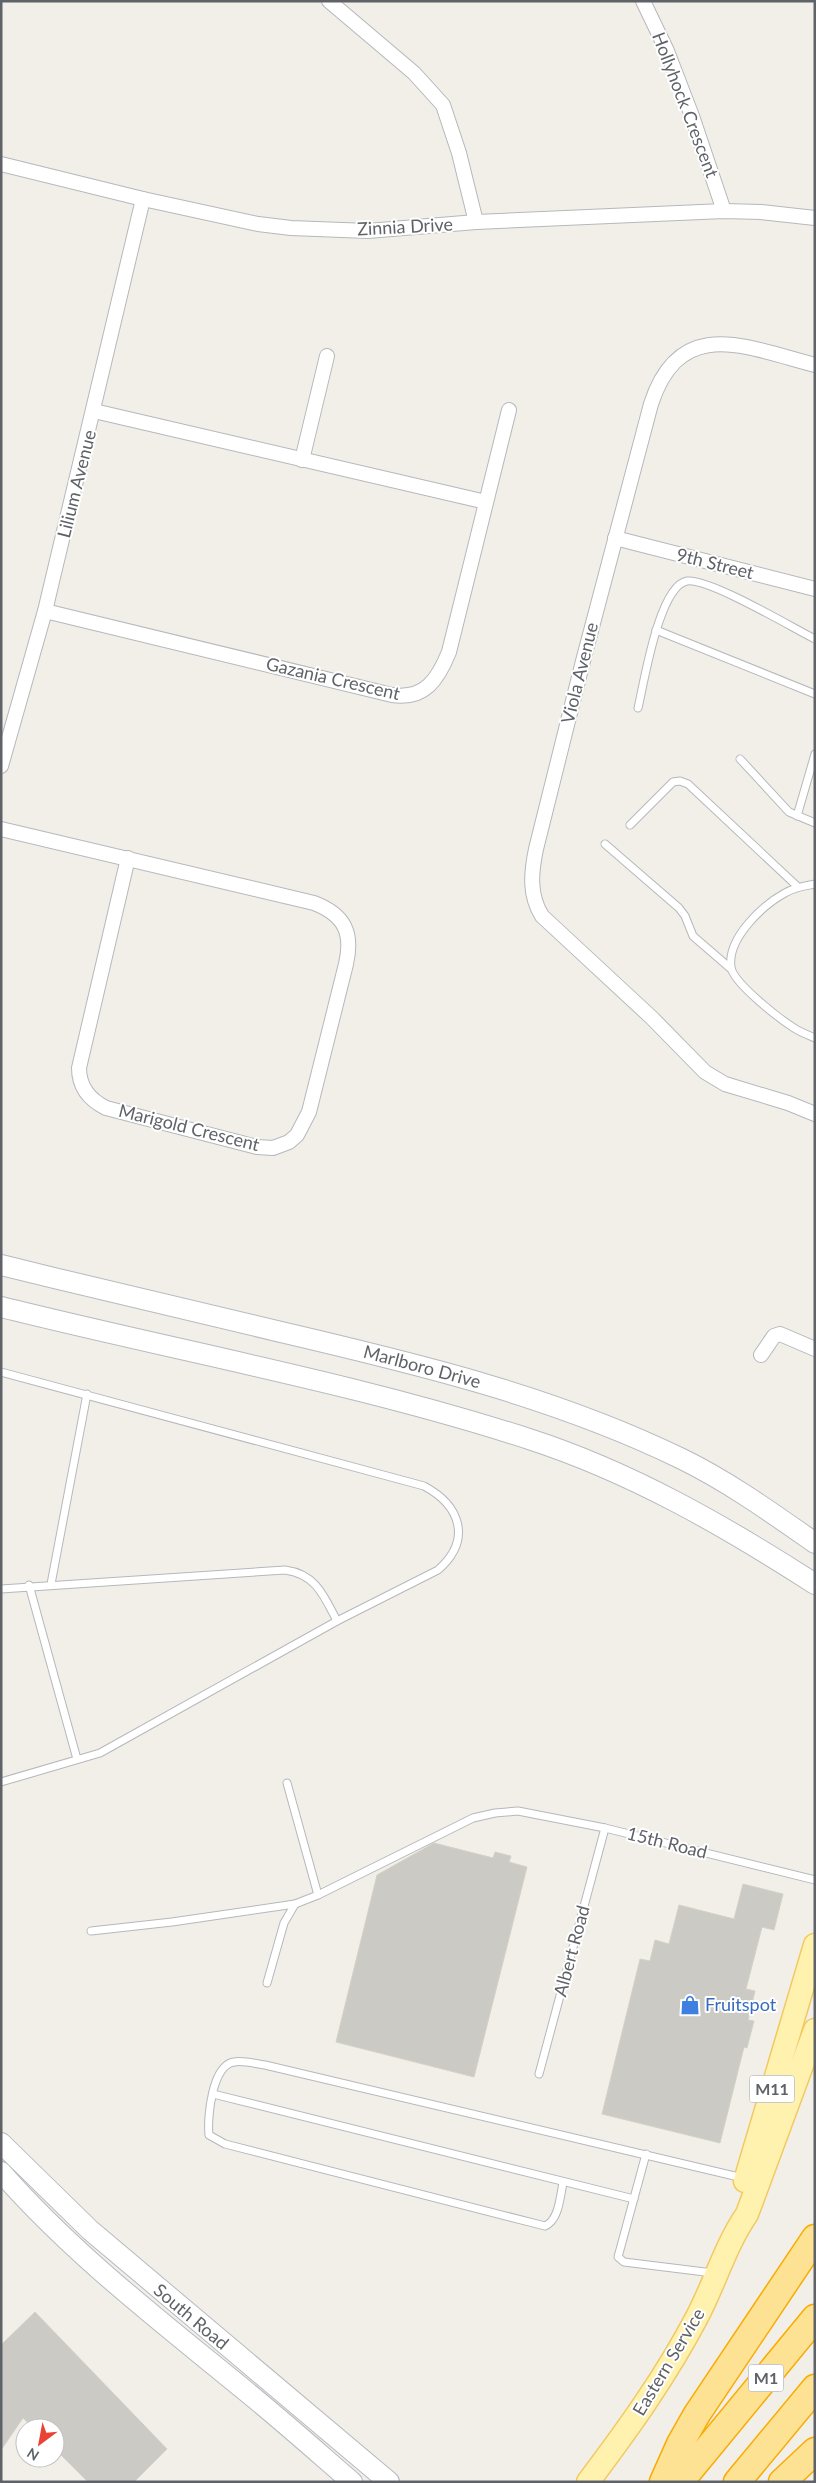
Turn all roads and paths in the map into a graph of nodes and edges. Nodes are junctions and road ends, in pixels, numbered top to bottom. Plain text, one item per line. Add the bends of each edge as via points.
1 (330, 1) edge
2 (643, 1) edge
3 (1, 164) edge
4 (143, 199) junction
5 (724, 211) junction
6 (815, 218) edge
7 (476, 222) junction
8 (327, 356) dead end
9 (815, 365) edge
10 (509, 410) dead end
11 (94, 411) junction
12 (302, 460) junction
13 (486, 502) junction
14 (615, 538) junction
15 (815, 589) edge
16 (45, 611) junction
17 (656, 630) junction
18 (815, 639) edge
19 (815, 694) edge
20 (638, 708) dead end
21 (815, 754) edge
22 (740, 759) dead end
23 (1, 766) edge
24 (797, 816) junction
25 (815, 824) edge
26 (630, 825) dead end
27 (1, 828) edge
28 (605, 844) dead end
29 (128, 858) junction
30 (815, 884) edge
31 (798, 887) junction
32 (730, 968) junction
33 (815, 1038) edge
34 (815, 1114) edge
35 (1, 1265) edge
36 (1, 1307) edge
37 (1, 1311) edge
38 (22, 1312) junction
39 (815, 1349) edge
40 (761, 1355) dead end
41 (1, 1372) edge
42 (87, 1394) junction
43 (815, 1543) edge
44 (51, 1584) junction
45 (815, 1584) edge
46 (29, 1585) junction
47 (1, 1589) edge
48 (337, 1622) junction
49 (77, 1759) junction
50 (1, 1782) edge
51 (287, 1783) dead end
52 (605, 1828) junction
53 (815, 1880) edge
54 (318, 1895) junction
55 (295, 1904) junction
56 (91, 1931) dead end
57 (815, 1946) edge
58 (267, 1983) dead end
59 (815, 2030) edge
60 (539, 2074) dead end
61 (213, 2094) junction
62 (1, 2143) edge
63 (646, 2154) junction
64 (1, 2172) edge
65 (745, 2178) junction
66 (563, 2183) junction
67 (634, 2199) junction
68 (734, 2233) junction
69 (815, 2238) edge
70 (717, 2274) junction
71 (815, 2318) edge
72 (815, 2388) edge
73 (815, 2451) edge
74 (352, 2482) edge
75 (389, 2482) edge
76 (588, 2482) edge
77 (663, 2482) edge
78 (680, 2482) edge
79 (737, 2482) edge
80 (782, 2482) edge

1 - 7 street via 414,74 443,104
2 - 5 street, Hollyhock Crescent via 667,51
3 - 4 street, Zinnia Drive
4 - 7 street, Zinnia Drive via 291,228 368,231
4 - 11 street, Lilium Avenue
5 - 6 street, Zinnia Drive
5 - 7 street, Zinnia Drive
8 - 12 street
9 - 14 street, Viola Avenue via 723,344 691,348 674,361 656,389
10 - 13 street, Gazania Crescent
11 - 12 street
11 - 16 street, Lilium Avenue
12 - 13 street
13 - 16 street, Gazania Crescent via 449,652 432,684 413,695 392,695
14 - 15 street, 9th Street
14 - 34 street, Viola Avenue via 536,849 532,894 542,916 705,1072 725,1084
16 - 23 street, Lilium Avenue
17 - 18 lane via 675,588 687,581 709,585
17 - 19 lane
17 - 20 lane
21 - 24 lane
22 - 24 lane via 789,812
24 - 25 lane
26 - 31 lane via 673,782 680,781 688,784
27 - 29 street, Marigold Crescent
28 - 32 lane via 679,908 693,936
29 - 29 street, Marigold Crescent via 314,903 335,914 344,924 349,949 309,1112 297,1135 284,1146 257,1147 106,1108 96,1103 82,1085 79,1068
30 - 31 lane
31 - 32 lane via 785,892 761,911 740,933
32 - 33 lane via 738,980 778,1018
35 - 43 main road, Marlboro Drive via 383,1356 552,1404 685,1460 759,1504
36 - 38 main road
37 - 38 main road
38 - 45 main road via 372,1395 529,1439 640,1484 694,1511
39 - 40 street via 780,1334 774,1336
41 - 42 lane
42 - 44 lane
42 - 48 lane via 424,1486 448,1503 457,1523 454,1549 448,1560 424,1579
44 - 46 lane
44 - 48 lane via 291,1570 317,1584
46 - 47 lane
46 - 49 lane
48 - 49 lane via 122,1742 100,1753
49 - 50 lane
51 - 54 lane
52 - 53 lane, 15th Road
52 - 54 lane, 15th Road via 518,1812 495,1813 474,1818
52 - 60 lane, Albert Road
54 - 55 lane, 15th Road
55 - 56 lane, 15th Road
55 - 58 lane via 284,1923
57 - 65 main road, Eastern Service / M11
59 - 68 main road, Eastern Service / M11 via 747,2214
61 - 63 lane via 225,2067 235,2062 265,2065
61 - 66 lane
61 - 66 lane via 207,2118 209,2135 225,2144 545,2226 555,2216
62 - 75 main road, South Road via 90,2230
63 - 65 lane
63 - 67 lane
64 - 74 main road, South Road via 148,2314 242,2388
65 - 68 main road, Eastern Service / M11 via 736,2210
66 - 67 lane
67 - 70 lane via 618,2256 621,2261
68 - 70 main road, Eastern Service / M11
69 - 77 highway via 697,2414
70 - 76 main road, Eastern Service / M11 via 680,2348 632,2424
71 - 78 highway, M1
72 - 79 highway, M1
73 - 80 highway

